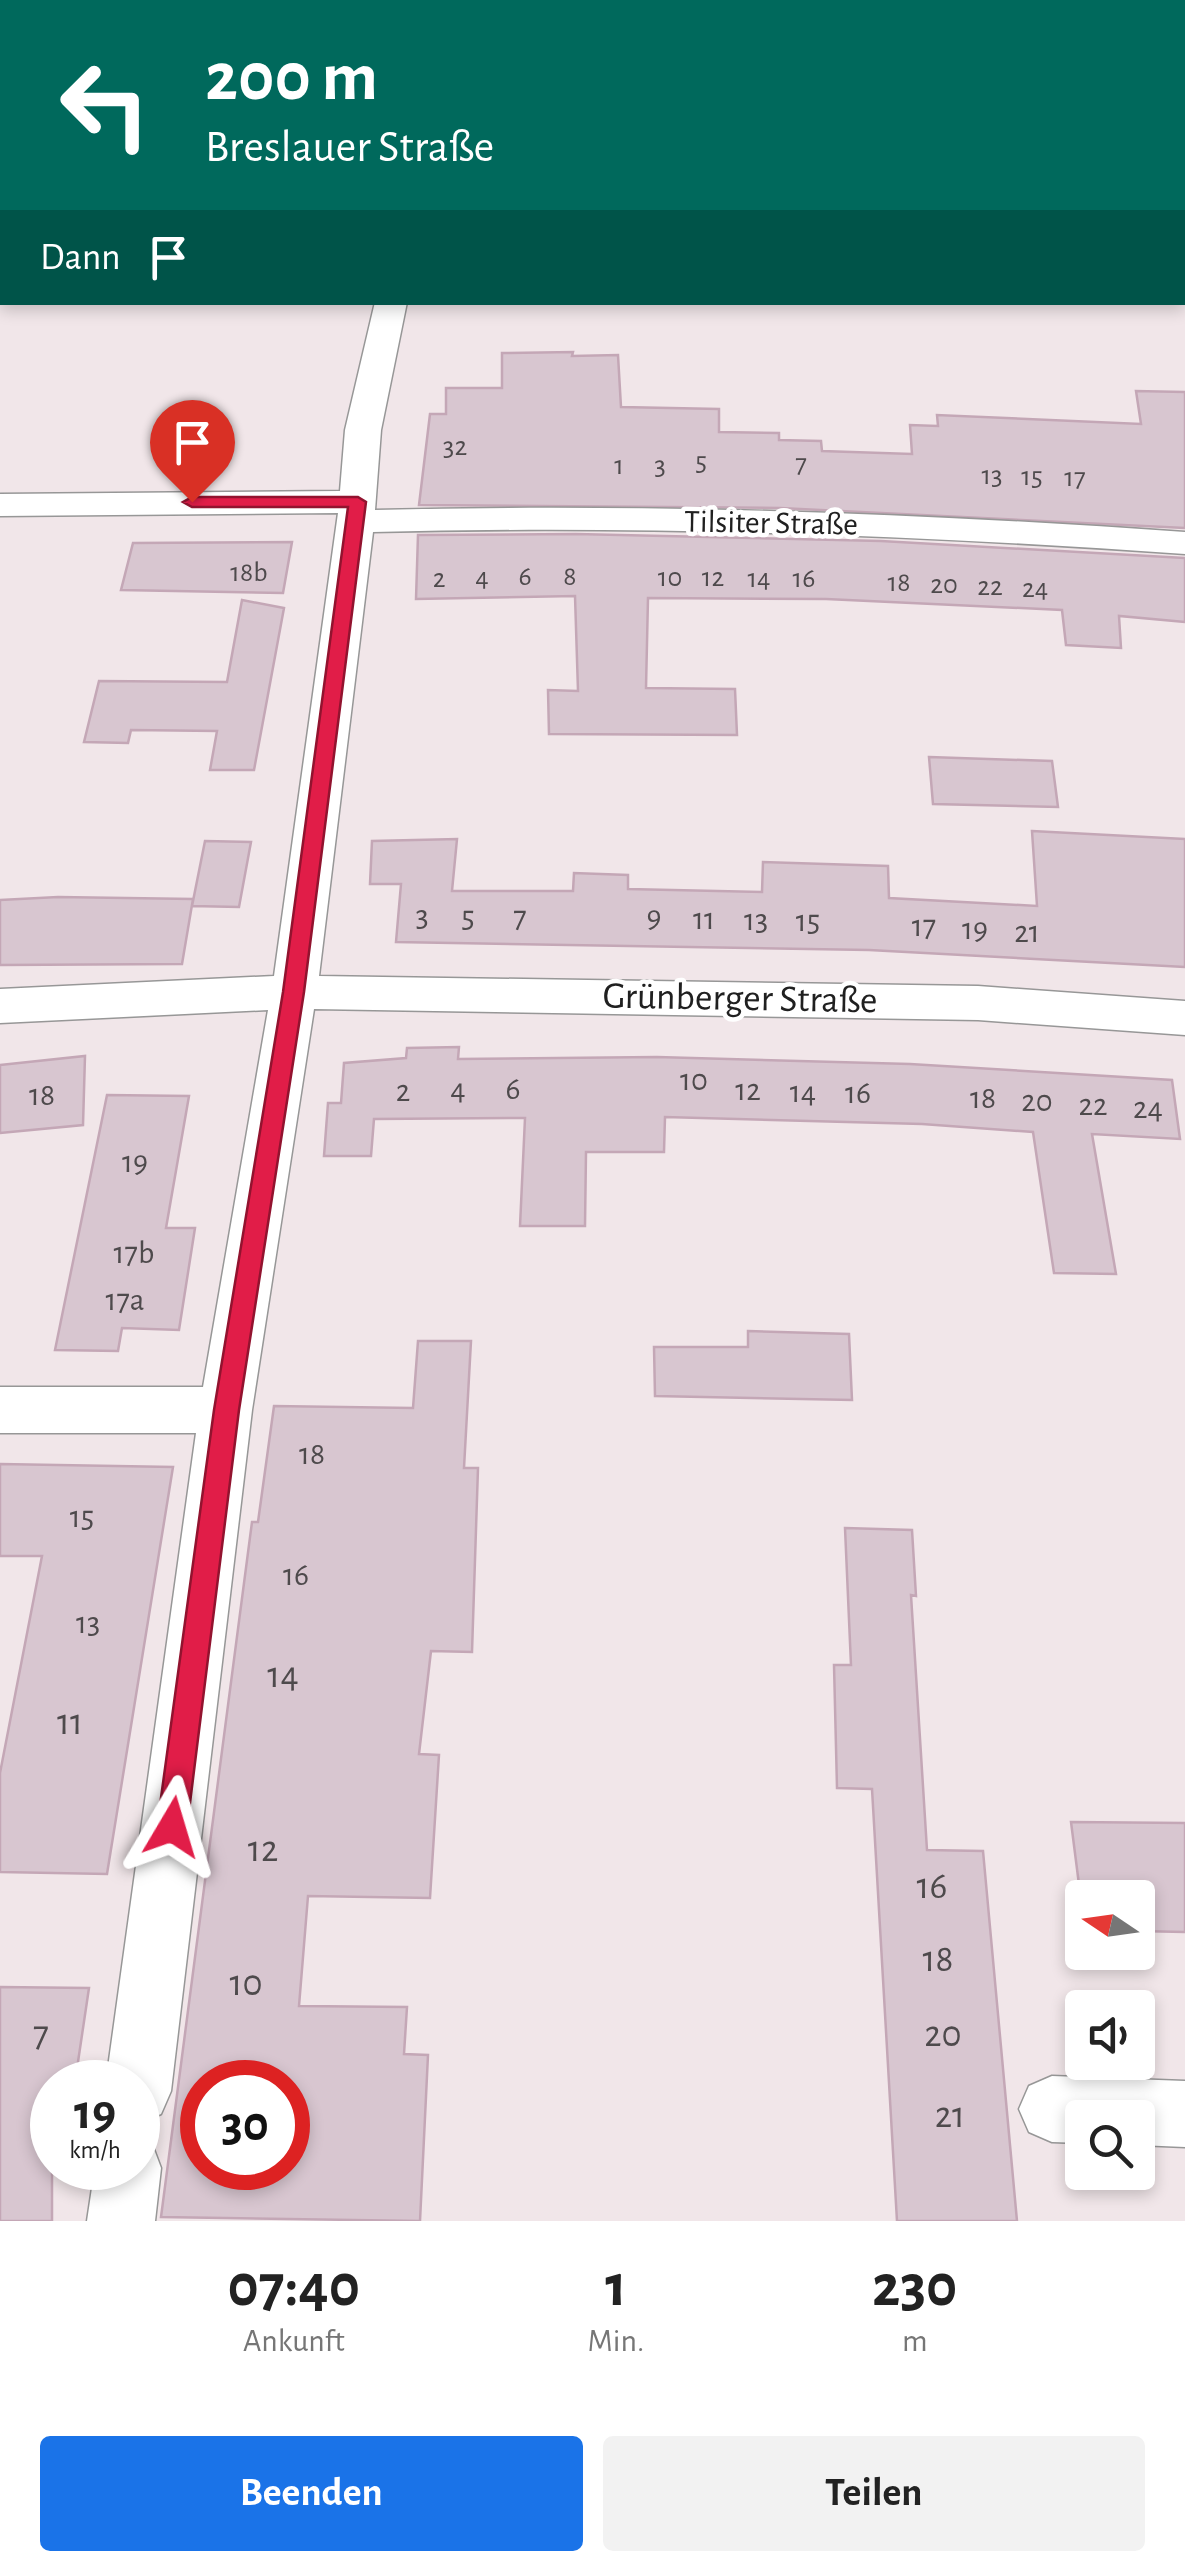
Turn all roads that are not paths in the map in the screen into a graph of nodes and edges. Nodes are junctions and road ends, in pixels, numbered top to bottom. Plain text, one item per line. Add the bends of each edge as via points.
1 (390, 305) edge
2 (0, 505) edge
3 (357, 511) junction
4 (1185, 543) edge
5 (294, 992) junction
6 (0, 1006) edge
7 (1185, 1018) edge
8 (0, 1410) edge
9 (226, 1410) junction
10 (142, 2060) edge
11 (1052, 2109) dead end
12 (1185, 2114) edge
13 (125, 2190) edge
14 (121, 2221) edge

1 - 3 street via 363,430
2 - 3 street, Tilsiter Straße
3 - 4 street, Tilsiter Straße via 941,526
3 - 5 street
5 - 6 street, Grünberger Straße
5 - 7 street, Grünberger Straße via 978,1003
5 - 9 street
8 - 9 street
9 - 10 street
11 - 12 street
13 - 14 street

